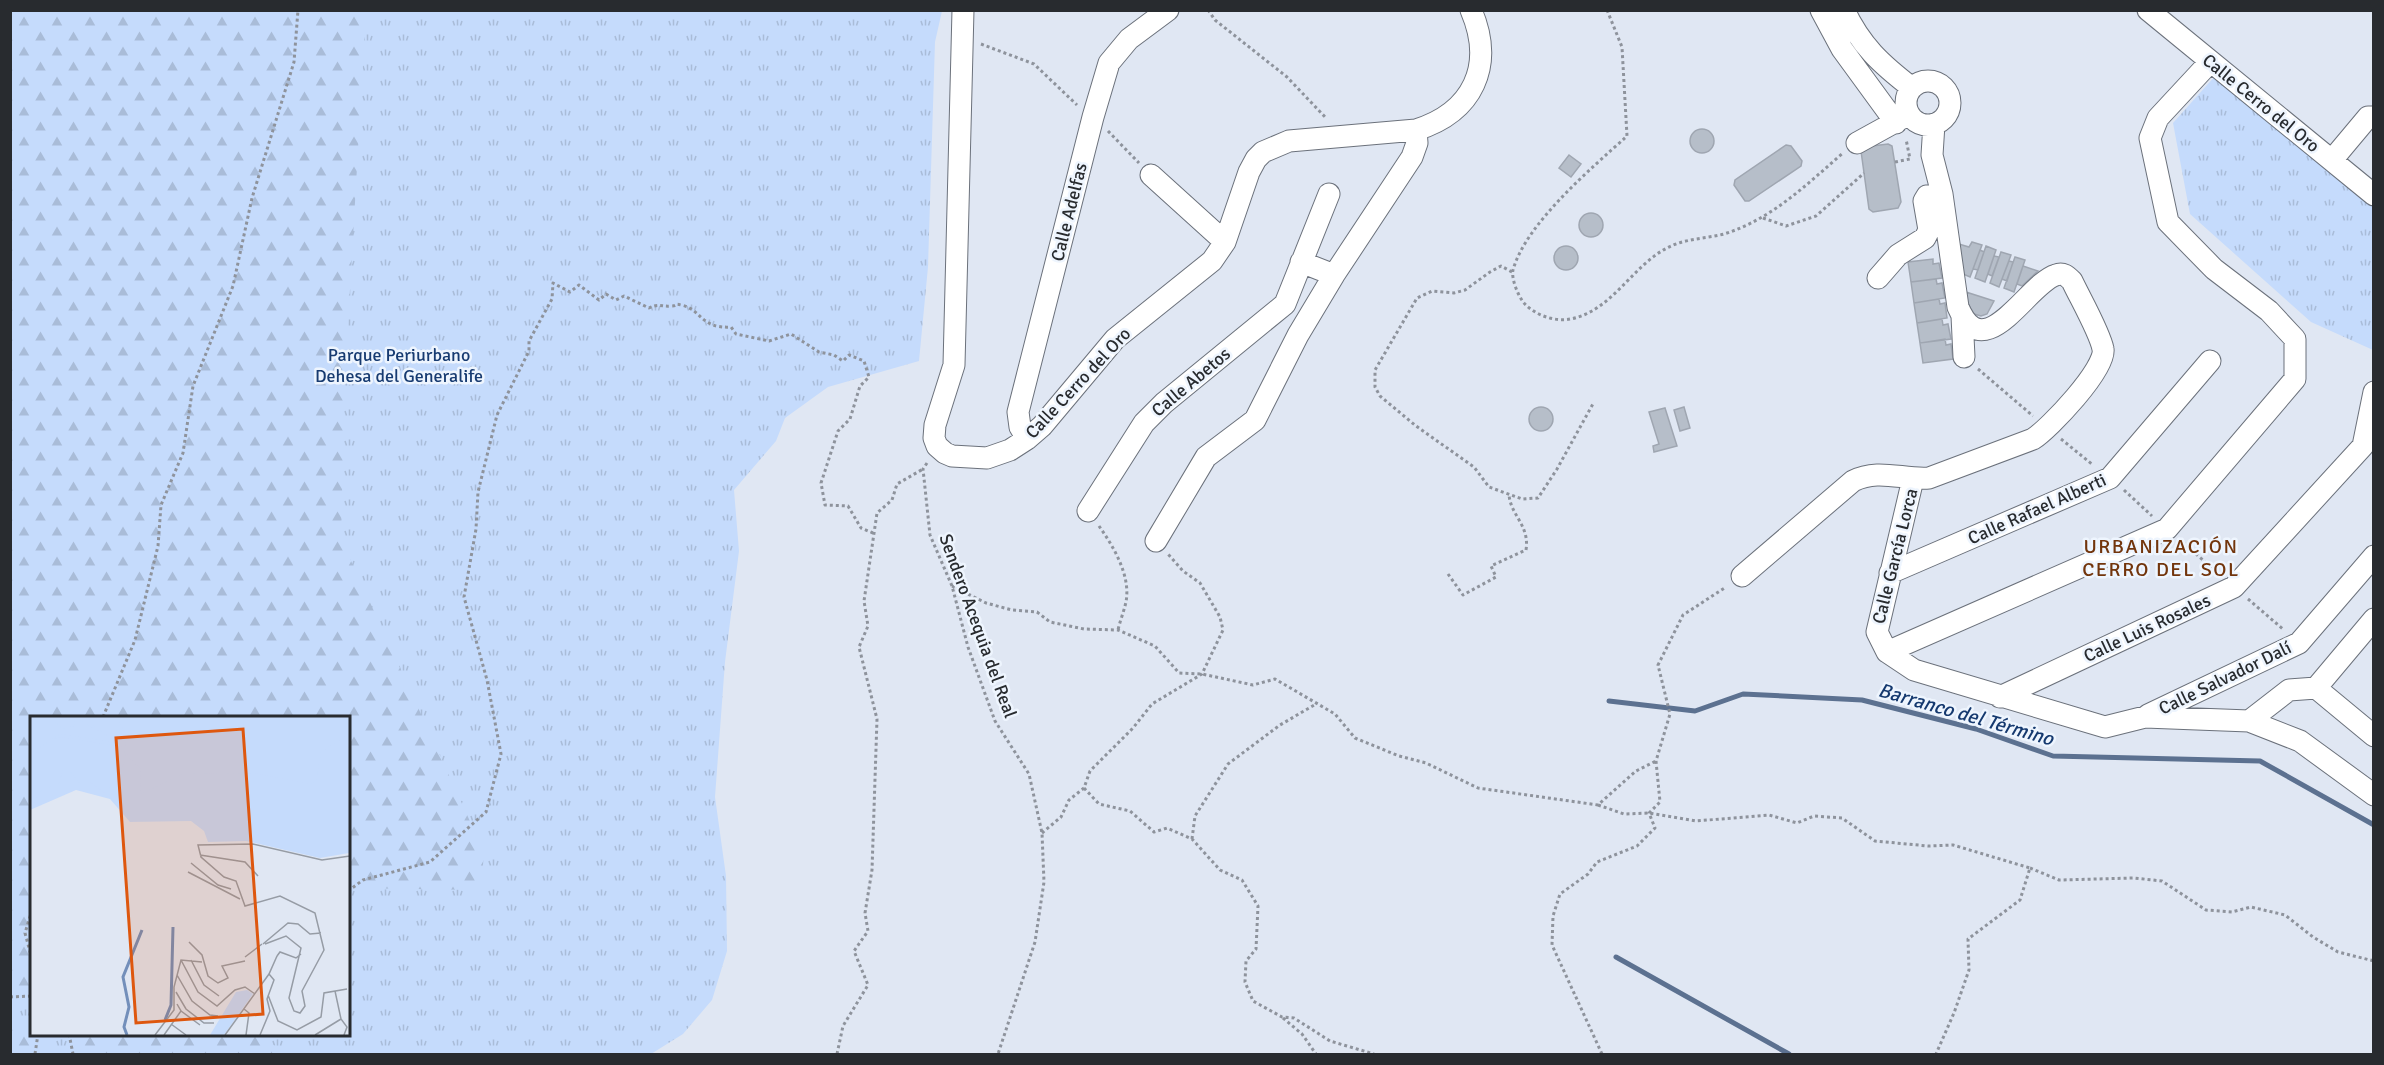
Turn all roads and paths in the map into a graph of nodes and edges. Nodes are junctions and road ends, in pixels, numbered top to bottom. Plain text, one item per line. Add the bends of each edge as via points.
1 (298, 10) edge
2 (963, 10) edge
3 (1168, 10) edge
4 (1208, 10) edge
5 (1471, 10) edge
6 (1607, 10) edge
7 (1821, 10) edge
8 (1844, 10) edge
9 (2148, 10) edge
10 (962, 38) junction
11 (2210, 62) junction
12 (1912, 88) junction
13 (1083, 111) dead end
14 (2373, 117) edge
15 (1902, 119) junction
16 (1934, 124) junction
17 (1108, 130) dead end
18 (1416, 130) junction
19 (1331, 137) junction
20 (1857, 143) joint
21 (2332, 160) junction
22 (1895, 162) dead end
23 (1864, 173) dead end
24 (1151, 175) joint
25 (1329, 194) dead end
26 (1942, 194) junction
27 (2373, 195) edge
28 (1763, 218) junction
29 (1225, 243) junction
30 (1301, 262) junction
31 (1512, 272) junction
32 (1334, 275) junction
33 (1878, 278) dead end
34 (1962, 316) junction
35 (1964, 357) joint
36 (2210, 361) dead end
37 (2373, 393) edge
38 (1594, 402) dead end
39 (2047, 428) junction
40 (1027, 439) junction
41 (937, 446) junction
42 (923, 469) junction
43 (2110, 478) junction
44 (1914, 479) junction
45 (1509, 494) junction
46 (1088, 511) joint
47 (2167, 529) junction
48 (873, 533) junction
49 (1156, 541) joint
50 (2373, 556) edge
51 (1890, 573) junction
52 (1448, 574) dead end
53 (1742, 576) joint
54 (952, 586) junction
55 (2234, 587) junction
56 (2373, 619) edge
57 (1118, 630) junction
58 (2299, 643) junction
59 (1887, 652) junction
60 (1202, 674) junction
61 (2316, 688) junction
62 (2000, 698) junction
63 (1316, 704) junction
64 (103, 716) edge
65 (2145, 717) junction
66 (2249, 721) junction
67 (2373, 736) edge
68 (1656, 762) junction
69 (1084, 788) junction
70 (2373, 795) edge
71 (1598, 805) junction
72 (1649, 813) junction
73 (1042, 832) junction
74 (1192, 839) junction
75 (2030, 868) junction
76 (350, 890) edge
77 (30, 917) edge
78 (30, 952) edge
79 (2373, 961) edge
80 (30, 996) edge
81 (10, 997) edge
82 (1282, 1017) junction
83 (38, 1035) edge
84 (69, 1035) edge
85 (35, 1054) edge
86 (73, 1054) edge
87 (837, 1054) edge
88 (998, 1054) edge
89 (1316, 1054) edge
90 (1374, 1054) edge
91 (1602, 1054) edge
92 (1936, 1054) edge

1 - 64 path via 294,62 252,198 233,286 193,386 183,453 161,505 158,546 135,640
2 - 10 street
3 - 40 street, Calle Adelfas via 1129,39 1109,63 1018,412
4 - 19 path via 1215,20 1287,77 1329,121
5 - 18 street, Calle Cerro del Oro via 1482,57 1474,87 1460,105 1436,124
6 - 31 path via 1622,47 1627,136 1570,188 1524,244
7 - 15 street via 1842,49
8 - 12 street via 1868,50
9 - 11 street, Calle Cerro del Oro
10 - 13 path via 1034,64
10 - 41 street via 954,365 935,425
11 - 21 street, Calle Cerro del Oro
11 - 47 street via 2158,118 2150,138 2168,222 2214,269 2269,311 2295,339 2295,379
12 - 15 street
12 - 16 street via 1925,82 1945,89 1948,110
14 - 21 street via 2368,117
15 - 16 street
15 - 20 street
15 - 22 path via 1910,159
16 - 26 street via 1932,155
17 - 24 path
18 - 19 street, Calle Cerro del Oro
18 - 32 street via 1412,157
19 - 29 street, Calle Cerro del Oro via 1289,141 1256,159
20 - 28 path
21 - 27 street, Calle Cerro del Oro
23 - 28 path via 1816,216 1786,226
24 - 29 street
25 - 30 street, Calle Abetos
26 - 33 street via 1927,196 1924,201 1929,230 1925,238 1898,255
26 - 34 street
28 - 31 path via 1723,234 1694,238 1667,248 1609,298 1588,313 1569,319 1552,319 1525,304
29 - 40 street, Calle Cerro del Oro via 1212,261 1105,349
30 - 32 street
30 - 46 street, Calle Abetos via 1285,304 1144,423
31 - 45 path via 1502,266 1465,290 1432,291 1416,298 1375,370 1380,396 1474,466 1489,487
32 - 49 street via 1298,335 1256,420 1206,458
34 - 35 street
34 - 39 street, Calle García Lorca via 1971,326 1989,329 2054,275 2067,276 2072,281 2104,356 2098,370
35 - 39 path
36 - 43 street, Calle Rafael Alberti
37 - 55 street, Calle Luis Rosales via 2363,446
38 - 45 path via 1538,498 1522,499
39 - 43 path
39 - 44 street, Calle García Lorca via 2033,439 2002,451 1929,478
40 - 41 street, Calle Cerro del Oro via 987,458 952,456
41 - 42 path
42 - 48 path via 897,484 892,500 877,513
42 - 54 path, Sendero Acequia del Real via 930,535
43 - 47 path
43 - 51 street, Calle Rafael Alberti
44 - 51 street, Calle García Lorca
44 - 53 street via 1874,474 1853,481
45 - 52 path via 1528,540 1526,550 1491,566 1496,577 1463,595
46 - 57 path via 1111,543 1124,574 1126,600
47 - 55 path
47 - 59 street
48 - 76 path via 861,528 848,506 825,505 821,483 838,431 850,419 860,386 869,377 864,361 849,355 843,361 819,352 791,334 769,340 736,334 731,327 718,328 679,304 659,303 649,308 624,296 616,300 606,294 599,300 579,285 570,292 553,283 552,299 529,340 529,351 497,415 478,492 477,530 464,597 487,680 501,754 486,812 430,862 363,880
48 - 87 path via 864,601 868,626 859,647 877,719 872,870 865,913 868,931 854,951 868,985 843,1026
49 - 60 path via 1183,571 1200,583 1220,617 1223,630
50 - 58 street, Calle Salvador Dalí
51 - 59 street, Calle García Lorca via 1877,632
53 - 68 path via 1683,615 1658,665 1670,714
54 - 57 path via 986,603 1037,612 1050,622
54 - 73 path, Sendero Acequia del Real via 968,647 995,721 1029,774
55 - 58 path
55 - 62 street, Calle Luis Rosales
56 - 61 street
57 - 60 path via 1155,646 1179,673
58 - 65 street, Calle Salvador Dalí
59 - 62 street, Calle García Lorca via 1914,670
60 - 63 path via 1253,685 1275,679
60 - 69 path via 1152,704 1090,771
61 - 66 street via 2289,690
61 - 67 street
62 - 65 street, Calle García Lorca via 2105,727
63 - 71 path via 1335,714 1355,738 1478,788
63 - 74 path via 1228,764 1195,816
65 - 66 street, Calle García Lorca
66 - 70 street, Calle García Lorca via 2300,741
68 - 71 path via 1636,771
68 - 72 path via 1660,802
69 - 73 path via 1069,800 1061,817
69 - 74 path via 1099,804 1130,811 1154,832 1167,828
71 - 72 path via 1624,814
72 - 75 path via 1696,821 1769,815 1797,823 1814,816 1842,818 1875,841 1953,845
72 - 91 path via 1655,828 1637,846 1597,862 1588,874 1560,894 1553,916 1552,945
73 - 88 path, Sendero Acequia del Real via 1044,882 1035,942
74 - 82 path via 1220,870 1242,880 1258,906 1256,949 1246,961 1245,982 1253,1001
75 - 79 path via 2059,880 2162,881 2206,910 2232,912 2251,907 2285,915 2338,952
75 - 92 path via 2020,900 1968,939 1969,970
77 - 78 path via 25,933
80 - 81 path
82 - 89 path via 1302,1034
82 - 90 path via 1294,1018 1330,1041
83 - 85 path
84 - 86 path

